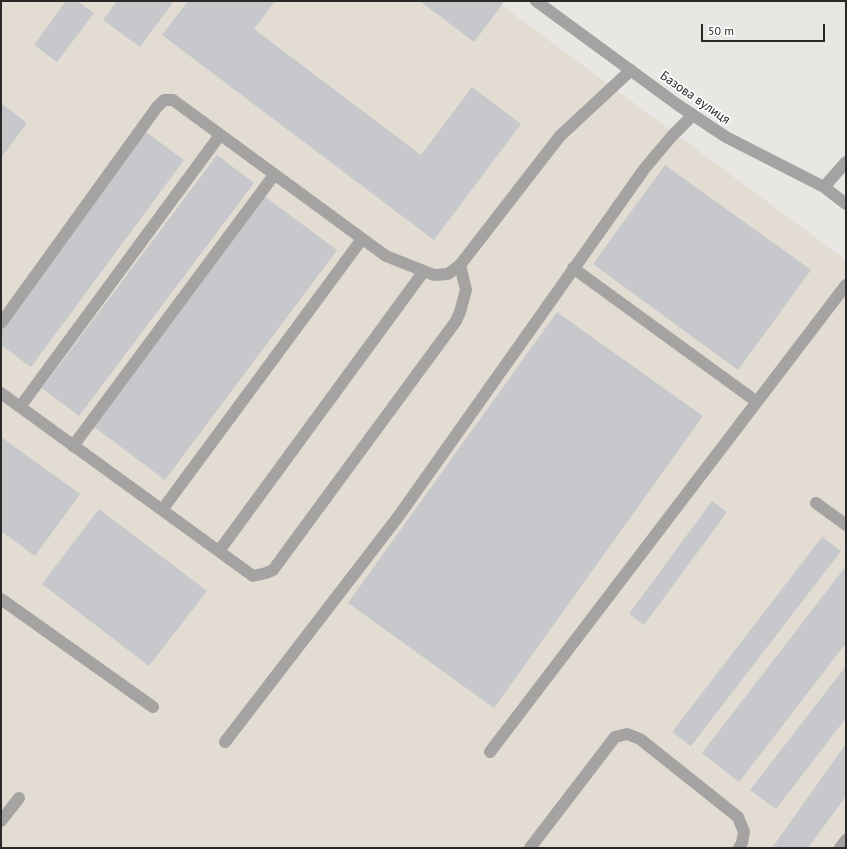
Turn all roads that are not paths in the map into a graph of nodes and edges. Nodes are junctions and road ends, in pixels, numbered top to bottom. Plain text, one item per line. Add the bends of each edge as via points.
1 (536, 1) edge
2 (631, 70) junction
3 (693, 115) junction
4 (220, 135) junction
5 (846, 162) edge
6 (274, 174) junction
7 (824, 188) junction
8 (846, 204) edge
9 (362, 239) junction
10 (460, 265) junction
11 (574, 268) junction
12 (424, 271) junction
13 (846, 285) edge
14 (1, 323) edge
15 (1, 393) edge
16 (757, 402) junction
17 (20, 407) junction
18 (73, 446) junction
19 (816, 503) dead end
20 (162, 510) junction
21 (846, 525) edge
22 (219, 552) junction
23 (1, 599) edge
24 (153, 707) dead end
25 (225, 742) dead end
26 (490, 752) dead end
27 (19, 798) dead end
28 (1, 821) edge
29 (846, 840) edge
30 (530, 848) edge
31 (739, 848) edge
32 (840, 848) edge

1 - 2 street, Базова вулиця
2 - 3 street, Базова вулиця
2 - 10 street via 560,136
3 - 7 street, Базова вулиця via 726,137
3 - 11 street via 645,168
4 - 6 street
4 - 14 street via 173,100 164,100
4 - 17 street
5 - 7 street
6 - 9 street
6 - 18 street
7 - 8 street, Базова вулиця
9 - 12 street via 386,256
9 - 20 street
10 - 12 street via 448,274 434,275
10 - 22 street via 466,290 456,321 273,570 253,576
11 - 16 street
11 - 25 street via 398,517
12 - 22 street
13 - 16 street
15 - 17 street
16 - 26 street
17 - 18 street
18 - 20 street
19 - 21 street
20 - 22 street
23 - 24 street
27 - 28 street
29 - 32 street
30 - 31 street via 615,738 627,734 640,739 738,817 744,832

